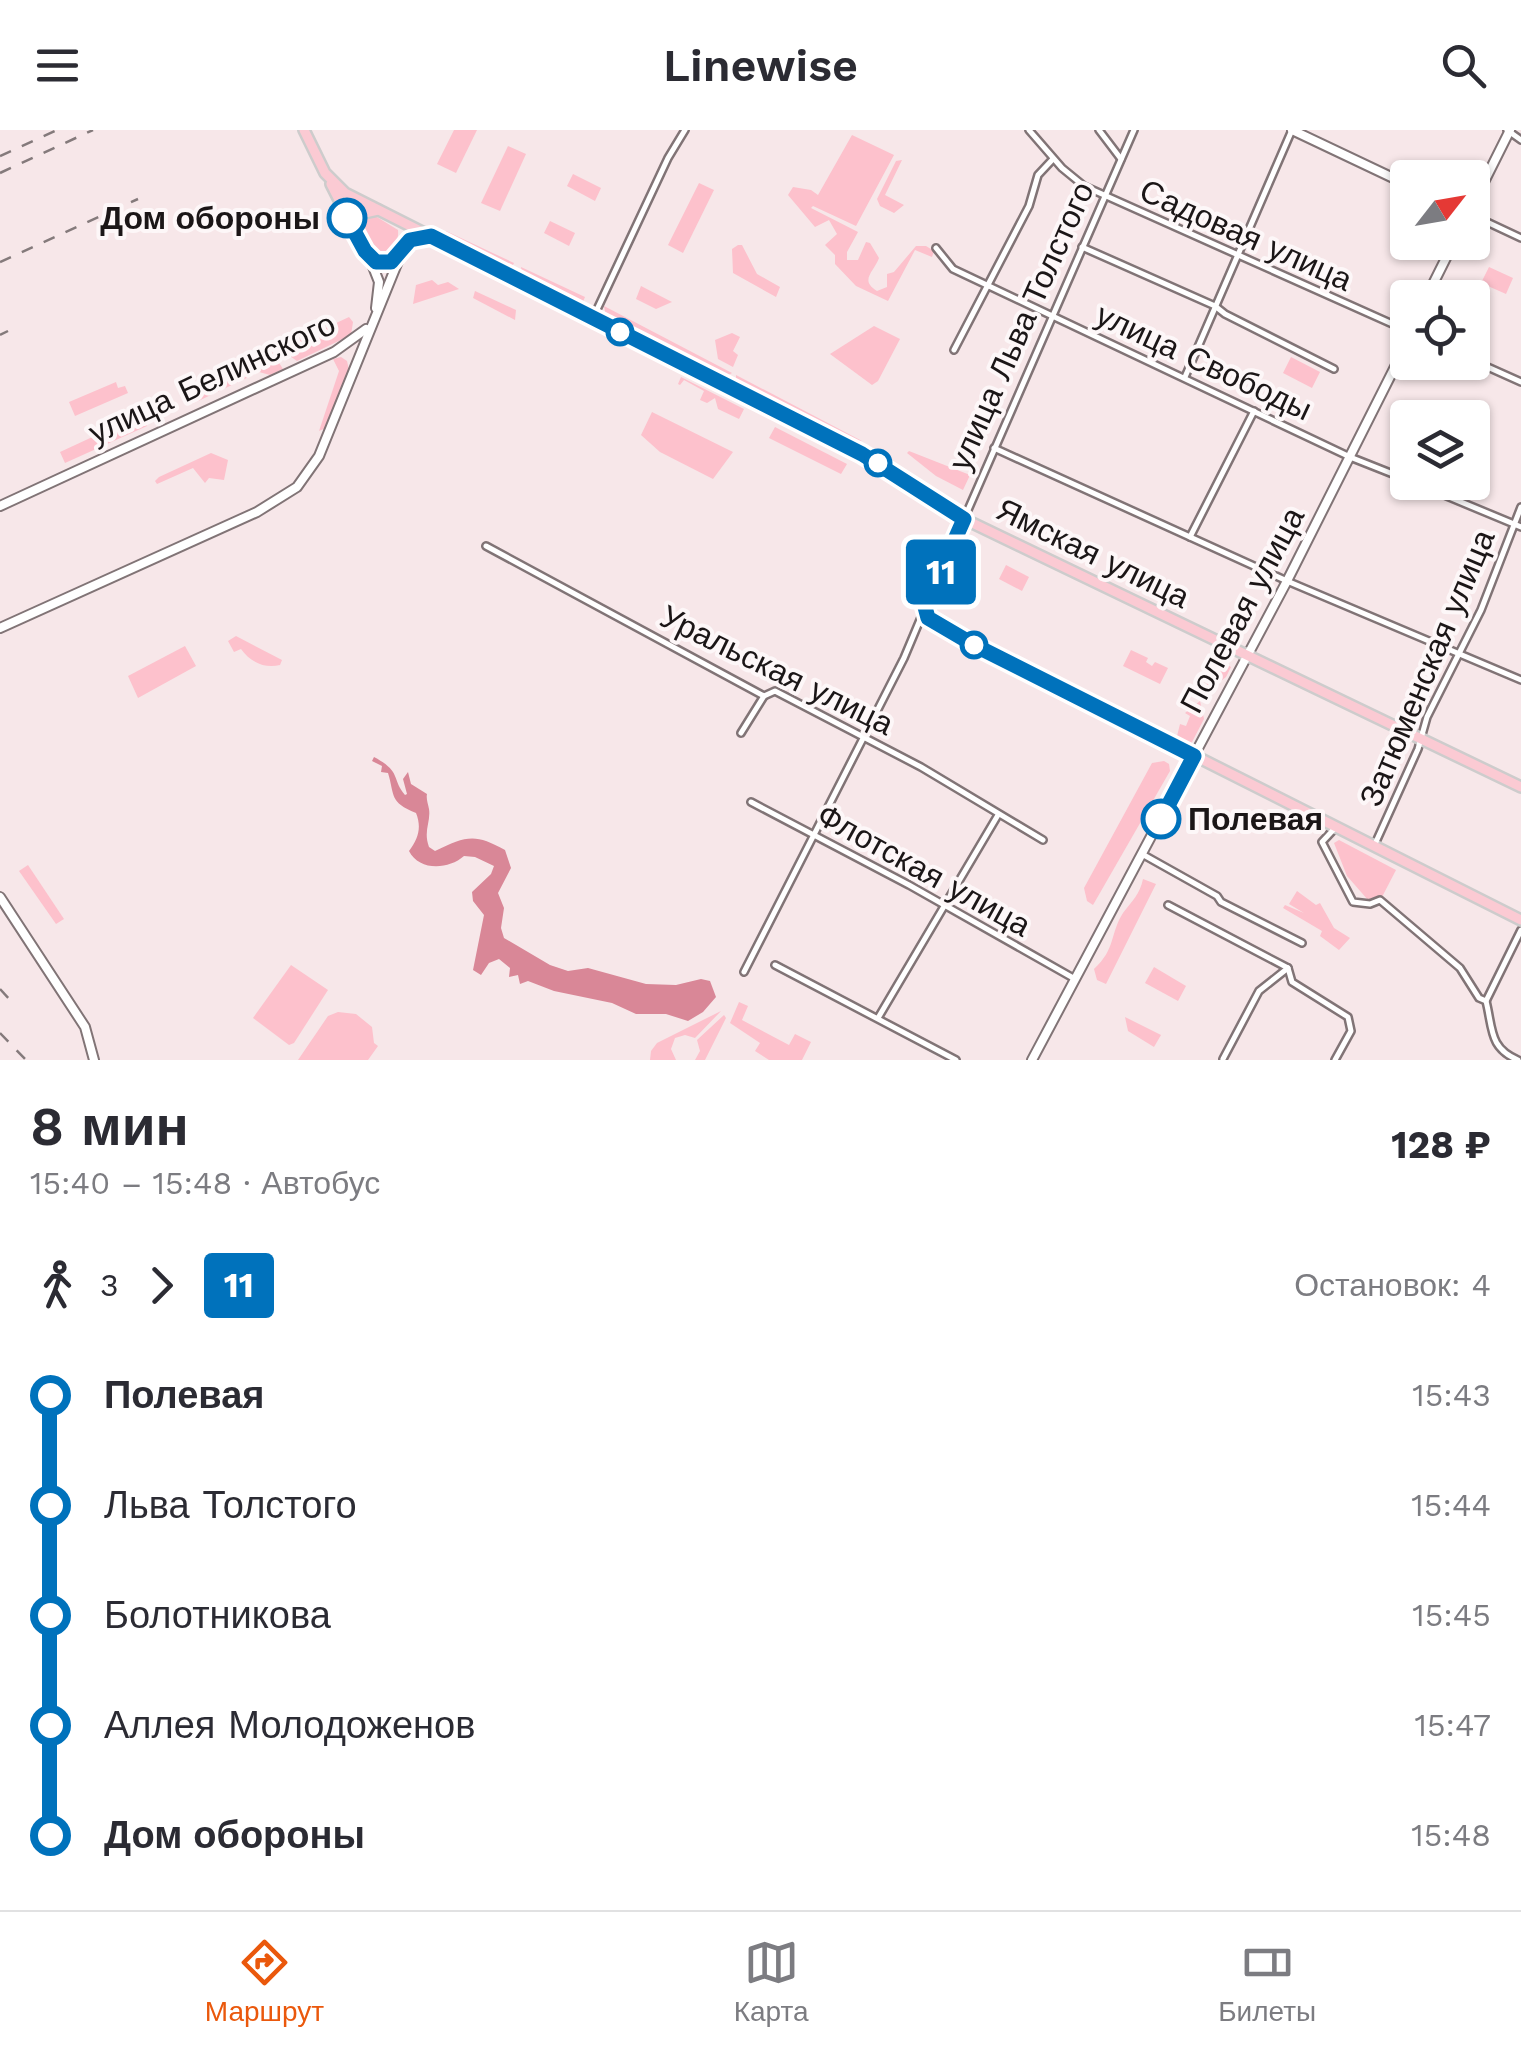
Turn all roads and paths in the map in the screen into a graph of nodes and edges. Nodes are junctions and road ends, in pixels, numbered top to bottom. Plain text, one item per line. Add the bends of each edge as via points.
1 (304, 130) edge
2 (686, 130) edge
3 (1029, 130) edge
4 (1099, 130) edge
5 (1134, 130) edge
6 (1292, 130) edge
7 (1509, 130) edge
8 (1521, 140) edge
9 (1053, 158) junction
10 (1121, 159) junction
11 (1490, 169) edge
12 (325, 173) junction
13 (1390, 176) edge
14 (1105, 196) junction
15 (383, 211) junction
16 (394, 218) junction
17 (1490, 223) edge
18 (356, 235) junction
19 (431, 236) junction
20 (1521, 238) edge
21 (936, 248) dead end
22 (1082, 248) junction
23 (402, 250) junction
24 (365, 251) junction
25 (1236, 255) junction
26 (990, 286) junction
27 (1216, 306) junction
28 (374, 315) junction
29 (1052, 316) junction
30 (594, 318) junction
31 (1390, 324) edge
32 (954, 350) dead end
33 (334, 352) junction
34 (1490, 368) edge
35 (1334, 369) dead end
36 (354, 372) junction
37 (1185, 377) junction
38 (1390, 377) edge
39 (1521, 382) edge
40 (1254, 411) junction
41 (994, 448) junction
42 (1350, 457) junction
43 (1390, 473) edge
44 (1457, 500) edge
45 (0, 506) edge
46 (1521, 507) edge
47 (964, 519) junction
48 (1518, 525) edge
49 (1190, 537) junction
50 (486, 546) dead end
51 (1287, 581) junction
52 (925, 607) junction
53 (0, 628) edge
54 (1460, 654) junction
55 (1247, 656) junction
56 (1521, 680) edge
57 (764, 696) junction
58 (740, 734) dead end
59 (864, 738) junction
60 (1420, 739) junction
61 (1194, 756) junction
62 (1521, 787) edge
63 (751, 802) dead end
64 (998, 816) junction
65 (1336, 827) junction
66 (815, 836) junction
67 (1043, 840) dead end
68 (1374, 847) junction
69 (1142, 854) junction
70 (0, 897) edge
71 (1168, 905) dead end
72 (947, 906) junction
73 (1521, 920) edge
74 (1521, 930) edge
75 (1302, 942) dead end
76 (775, 965) dead end
77 (1288, 968) junction
78 (744, 972) dead end
79 (1075, 980) junction
80 (1486, 1001) junction
81 (878, 1018) junction
82 (1223, 1059) edge
83 (94, 1060) edge
84 (956, 1060) edge
85 (1032, 1060) edge
86 (1336, 1060) edge
87 (1518, 1060) edge

1 - 12 main road, Ямская улица
2 - 30 street
3 - 9 street, Садовая улица
4 - 10 street
5 - 10 street, улица Льва Толстого
6 - 13 street
6 - 25 street
7 - 8 street
7 - 11 street
9 - 14 street, Садовая улица
9 - 26 street via 1038,175
10 - 14 street, улица Льва Толстого
12 - 15 main road, Ямская улица
12 - 18 main road
14 - 22 street, улица Льва Толстого
14 - 25 street, Садовая улица
15 - 16 main road, Ямская улица
15 - 18 main road via 360,214
16 - 19 main road, Ямская улица
16 - 23 main road via 404,232
17 - 20 street
18 - 24 main road
19 - 23 main road via 414,238
19 - 30 main road, Ямская улица
21 - 26 street, улица Свободы via 954,269
22 - 27 street
22 - 29 street, улица Льва Толстого
23 - 24 main road via 386,263
23 - 28 street
24 - 28 street, улица Белинского via 379,282
25 - 27 street
25 - 31 street, Садовая улица
26 - 29 street, улица Свободы
26 - 32 street
27 - 35 street
27 - 37 street
28 - 33 street, улица Белинского via 365,331
28 - 36 street
29 - 37 street, улица Свободы
29 - 41 street, улица Льва Толстого
30 - 47 main road, Ямская улица via 862,454
33 - 36 street via 348,355
33 - 45 street, улица Белинского
34 - 39 street
36 - 53 street via 313,468 288,494
37 - 40 street, улица Свободы
38 - 42 street, Полевая улица
40 - 42 street, улица Свободы
40 - 49 street
41 - 47 street, улица Льва Толстого
41 - 49 street
42 - 43 street, улица Свободы
42 - 51 street, Полевая улица
44 - 48 street, улица Свободы
46 - 48 street, Затюменская улица
47 - 52 main road, улица Льва Толстого
47 - 55 main road, Ямская улица
48 - 54 street, Затюменская улица
49 - 51 street
50 - 57 street, Уральская улица
51 - 54 street
51 - 55 street, Полевая улица
52 - 59 street, улица Льва Толстого
52 - 61 main road via 936,625
54 - 56 street
54 - 60 street, Затюменская улица
55 - 60 main road, Ямская улица
55 - 61 street, Полевая улица
57 - 58 street
57 - 59 street, Уральская улица via 776,691
59 - 64 street, Уральская улица
59 - 66 street, улица Льва Толстого
60 - 62 main road, Ямская улица
60 - 68 street, Затюменская улица
61 - 65 main road
61 - 69 street, Полевая улица
63 - 66 street, Флотская улица
64 - 67 street, Уральская улица
64 - 72 street
65 - 68 main road
65 - 80 street via 1322,842 1353,902 1380,900 1460,968
66 - 72 street, Флотская улица
66 - 78 street, улица Льва Толстого
68 - 73 main road
69 - 75 street
69 - 79 street, Полевая улица
70 - 83 street via 84,1027
71 - 77 street
72 - 79 street, Флотская улица
72 - 81 street
74 - 80 street
76 - 81 street
77 - 82 street via 1259,991
77 - 86 street via 1292,982 1348,1017 1351,1031
79 - 85 street, Полевая улица
80 - 87 street via 1496,1045
81 - 84 street

